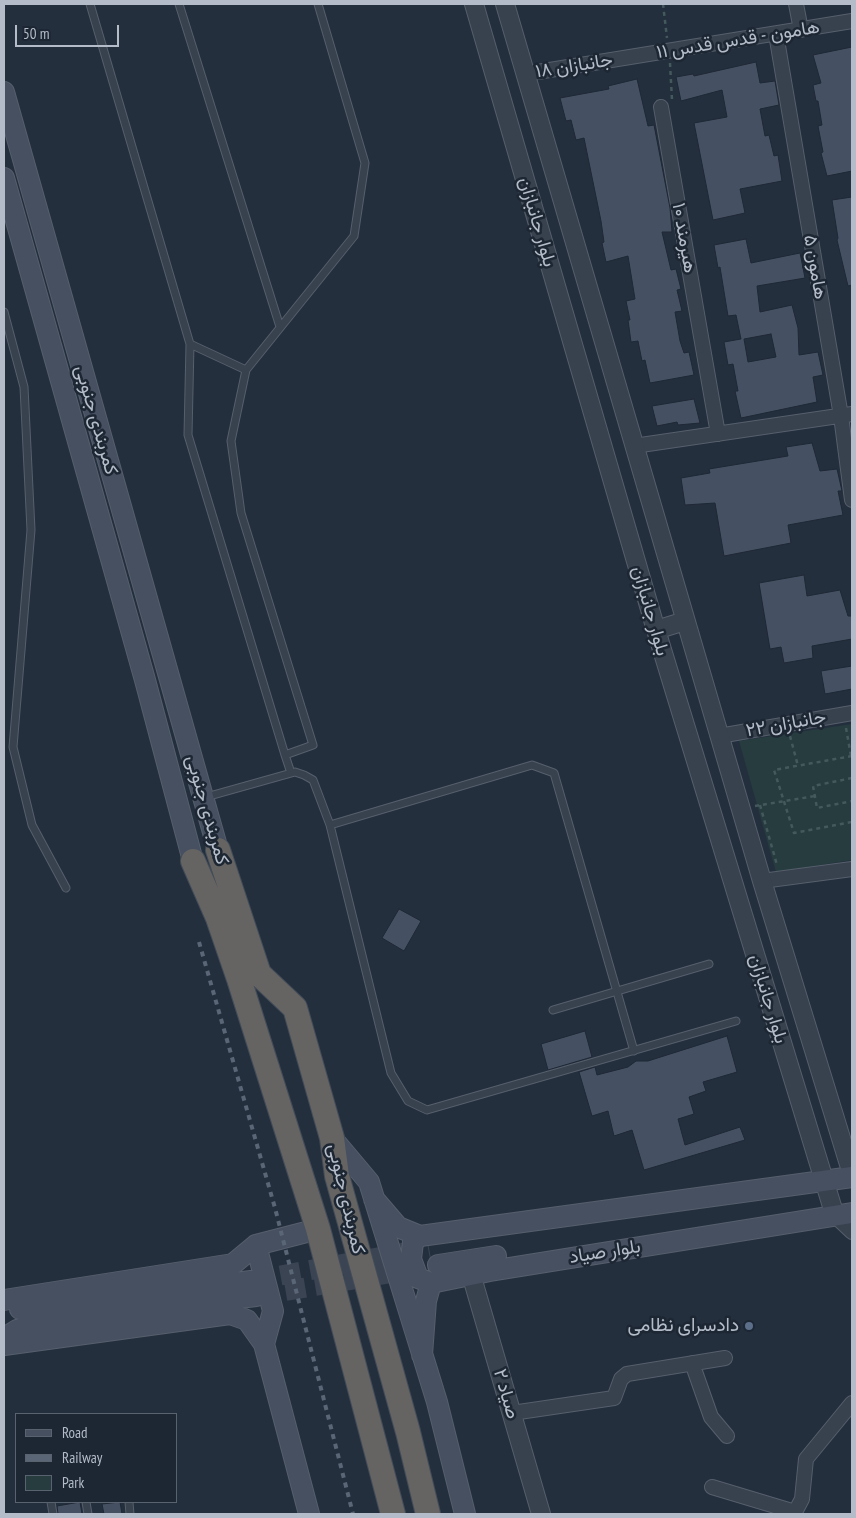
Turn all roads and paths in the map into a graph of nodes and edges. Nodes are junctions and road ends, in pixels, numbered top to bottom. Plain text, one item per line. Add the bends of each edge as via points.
1 (90, 4) edge
2 (179, 4) edge
3 (318, 4) edge
4 (474, 4) edge
5 (505, 4) edge
6 (663, 4) edge
7 (796, 4) edge
8 (852, 21) edge
9 (801, 30) junction
10 (776, 34) junction
11 (669, 52) junction
12 (623, 59) joint
13 (526, 74) junction
14 (4, 92) edge
15 (661, 107) joint
16 (4, 178) edge
17 (4, 312) edge
18 (280, 327) junction
19 (190, 344) junction
20 (246, 370) junction
21 (847, 415) edge
22 (718, 434) junction
23 (634, 446) junction
24 (852, 500) edge
25 (685, 621) junction
26 (656, 630) junction
27 (168, 674) junction
28 (145, 680) junction
29 (848, 714) edge
30 (787, 724) junction
31 (719, 736) junction
32 (285, 754) junction
33 (852, 756) edge
34 (798, 766) junction
35 (291, 773) junction
36 (852, 778) edge
37 (815, 796) junction
38 (203, 798) junction
39 (852, 801) edge
40 (784, 802) junction
41 (178, 805) junction
42 (760, 805) junction
43 (741, 809) junction
44 (852, 822) edge
45 (330, 825) junction
46 (218, 850) joint
47 (193, 861) joint
48 (852, 869) edge
49 (781, 878) junction
50 (762, 881) junction
51 (66, 888) dead end
52 (228, 915) junction
53 (709, 964) dead end
54 (617, 992) junction
55 (798, 999) junction
56 (770, 1007) junction
57 (553, 1010) dead end
58 (736, 1021) dead end
59 (634, 1051) junction
60 (332, 1138) junction
61 (852, 1176) edge
62 (826, 1182) junction
63 (374, 1199) junction
64 (844, 1214) edge
65 (318, 1229) junction
66 (740, 1231) junction
67 (852, 1232) edge
68 (256, 1245) junction
69 (430, 1258) junction
70 (471, 1274) junction
71 (4, 1300) edge
72 (4, 1308) edge
73 (4, 1338) edge
74 (264, 1344) junction
75 (4, 1345) edge
76 (422, 1355) junction
77 (725, 1358) dead end
78 (692, 1363) junction
79 (852, 1403) edge
80 (512, 1413) junction
81 (727, 1436) dead end
82 (712, 1487) dead end
83 (794, 1513) edge
84 (309, 1514) edge
85 (393, 1514) edge
86 (428, 1514) edge
87 (465, 1514) edge
88 (541, 1514) edge

1 - 19 lane
2 - 18 lane
3 - 18 lane via 365,163 354,236
4 - 26 street, بلوار جانبازان
5 - 13 street, بلوار جانبازان
6 - 11 path
7 - 9 street
8 - 9 street, هامون - قدس قدس ۱۱
9 - 10 street, هامون - قدس قدس ۱۱
10 - 11 street, هامون - قدس قدس ۱۱
10 - 21 street, هامون ۵
11 - 12 street, هامون - قدس قدس ۱۱
11 - 15 path via 673,104
12 - 13 street, جانبازان ۱۸
13 - 23 street, بلوار جانبازان
14 - 27 main road, کمربندی جنوبی
15 - 22 street, هیرمند ۱۰
16 - 28 main road, کمربندی جنوبی
17 - 51 lane via 24,388 31,530 13,747 32,825
18 - 20 lane
19 - 20 lane
19 - 32 lane via 188,435
20 - 32 lane via 231,441 241,513 313,745
21 - 22 street
21 - 24 street, هامون ۵
22 - 23 street
23 - 25 street, بلوار جانبازان
25 - 26 street
25 - 31 street, بلوار جانبازان
26 - 56 street, بلوار جانبازان
27 - 28 main road
27 - 38 main road, کمربندی جنوبی
28 - 41 main road, کمربندی جنوبی
29 - 30 street, جانبازان ۲۲
29 - 33 path
30 - 31 street, جانبازان ۲۲
30 - 34 path
31 - 43 street, بلوار جانبازان
32 - 35 lane
33 - 34 path
34 - 40 path via 774,770
35 - 38 lane
35 - 45 lane via 304,774 313,780
36 - 37 path via 813,786
37 - 39 path via 817,808
37 - 40 path
38 - 41 main road
38 - 46 main road, کمربندی جنوبی
40 - 42 path
40 - 44 path via 794,833
41 - 47 main road, کمربندی جنوبی
42 - 43 path
42 - 49 path
43 - 50 street, بلوار جانبازان
45 - 54 lane via 532,764 554,773
45 - 59 lane via 391,1073 408,1101 427,1110
46 - 52 highway, کمربندی جنوبی
47 - 52 highway, کمربندی جنوبی
48 - 49 street
49 - 50 street
50 - 55 street, بلوار جانبازان
52 - 60 highway, کمربندی جنوبی via 259,974 295,1008
52 - 65 highway, کمربندی جنوبی
53 - 54 lane
54 - 57 lane
54 - 59 lane
55 - 56 street
55 - 61 street, بلوار جانبازان
56 - 62 street, بلوار جانبازان
58 - 59 lane
60 - 63 main road via 369,1182
60 - 86 highway, کمربندی جنوبی via 337,1176
61 - 62 main road, بلوار صیاد
62 - 64 street, بلوار جانبازان
62 - 69 main road, بلوار صیاد via 741,1193
63 - 69 main road
63 - 76 main road
64 - 66 main road, بلوار صیاد
64 - 67 street
65 - 68 main road
65 - 85 highway, کمربندی جنوبی
66 - 69 main road via 683,1228
66 - 70 main road, بلوار صیاد
68 - 71 main road via 233,1264
68 - 74 main road via 273,1311
69 - 70 main road, بلوار صیاد
69 - 76 main road
70 - 80 street, صیاد ۲
72 - 73 main road via 28,1310 253,1288 45,1322 17,1330
74 - 75 main road via 247,1320 230,1314
74 - 84 main road
76 - 87 main road
77 - 78 street
78 - 80 street via 627,1374 621,1379 614,1398
78 - 81 street via 711,1417
79 - 83 street via 806,1459 802,1499
80 - 88 street, صیاد ۲
82 - 83 street

